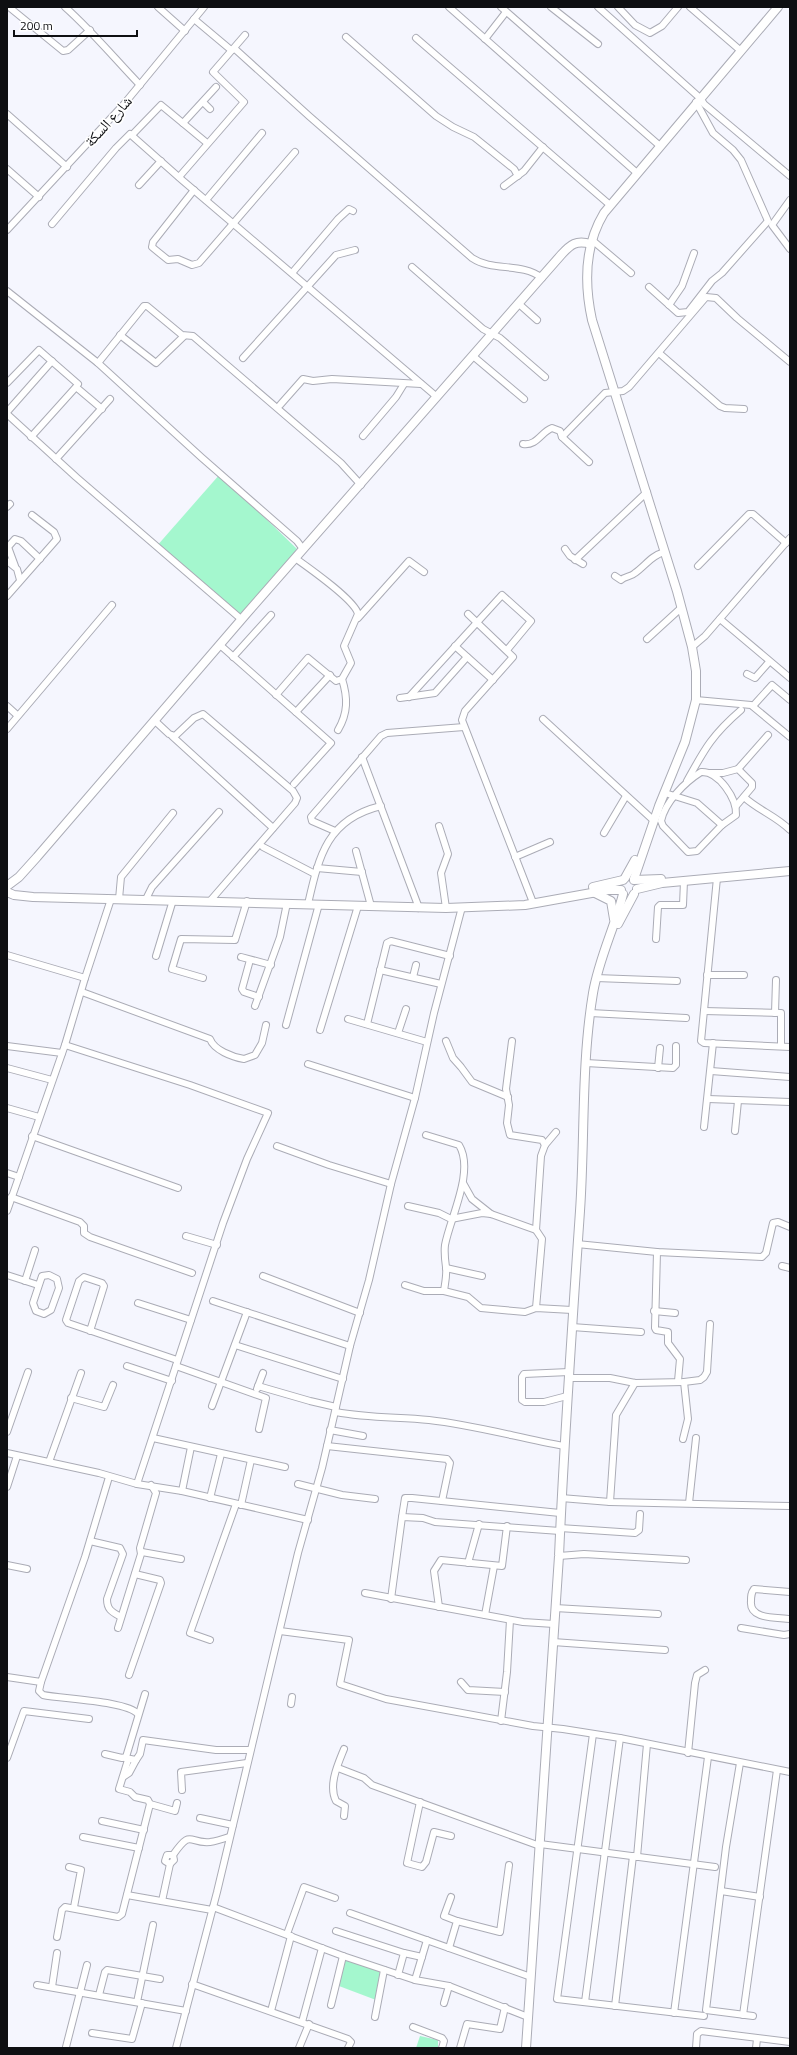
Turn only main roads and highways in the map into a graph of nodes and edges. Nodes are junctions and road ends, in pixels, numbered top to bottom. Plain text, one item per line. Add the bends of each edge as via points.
1 (778, 7) edge
2 (596, 229) junction
3 (579, 241) junction
4 (591, 245) junction
5 (569, 247) junction
6 (659, 806) junction
7 (790, 871) edge
8 (745, 874) junction
9 (629, 879) junction
10 (651, 885) junction
11 (9, 889) edge
12 (636, 891) junction
13 (592, 892) junction
14 (622, 892) junction
15 (514, 905) junction
16 (624, 912) junction
17 (615, 921) junction
18 (601, 958) junction
19 (526, 2048) edge

1 - 2 main road via 610,205
2 - 3 main road
2 - 4 main road
3 - 4 main road
3 - 5 main road
4 - 5 main road
4 - 6 main road via 586,274 587,299 592,320 647,492 692,647 696,671 696,700 685,742
5 - 11 main road via 295,558
6 - 9 main road
6 - 9 main road
7 - 8 main road
8 - 9 main road
8 - 10 main road
9 - 12 main road
9 - 14 main road via 621,883
9 - 15 main road
10 - 12 main road
10 - 16 main road
11 - 15 main road via 37,897 419,908
12 - 14 main road via 630,895
12 - 16 main road
13 - 14 main road via 612,889
13 - 15 main road
13 - 17 main road via 611,901
14 - 17 main road
16 - 18 main road
17 - 18 main road
18 - 19 main road via 590,1013 586,1063 559,1556

